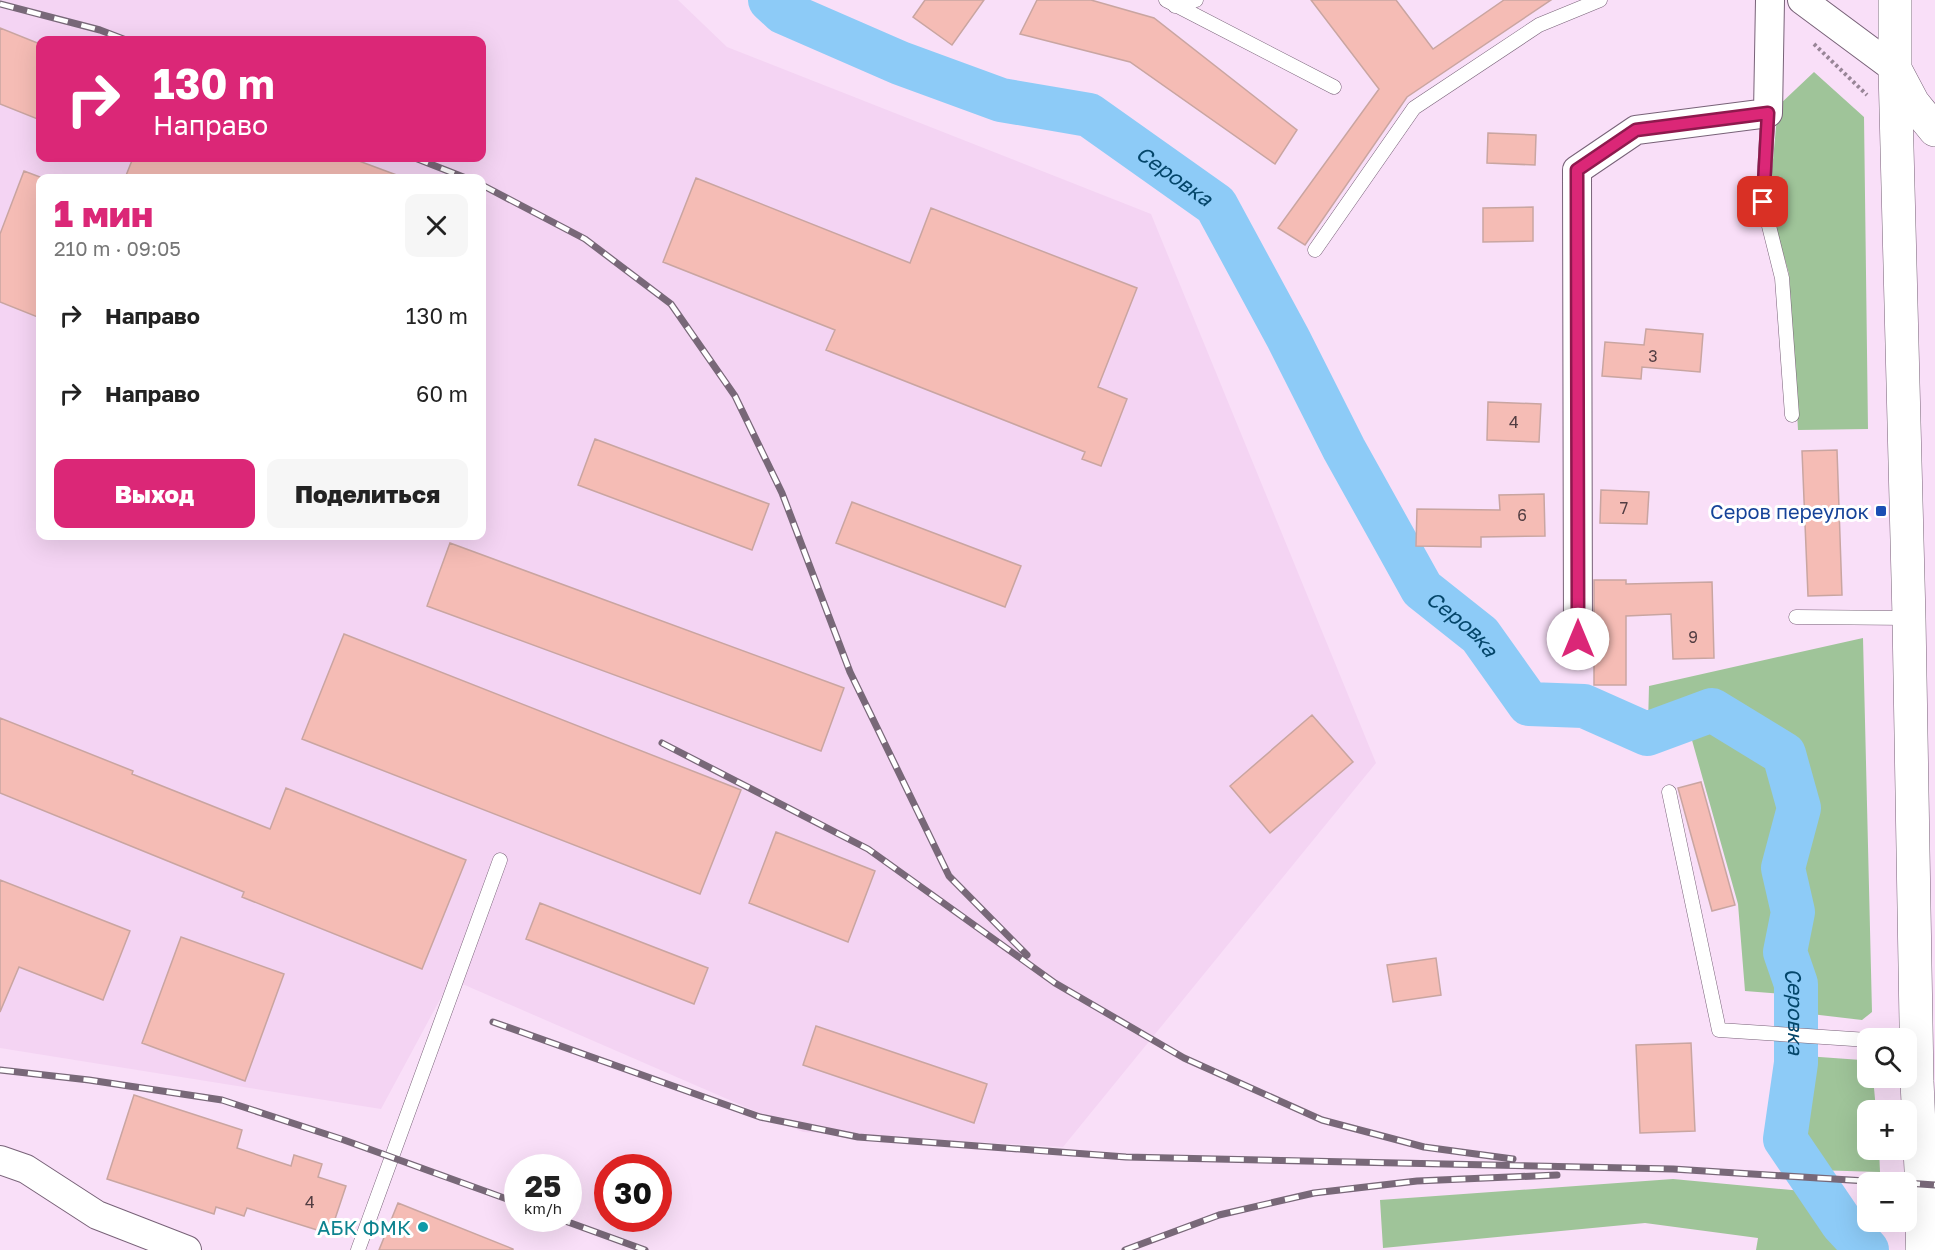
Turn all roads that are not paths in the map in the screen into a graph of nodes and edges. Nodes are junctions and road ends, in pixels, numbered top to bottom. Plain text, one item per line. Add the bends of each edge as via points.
1 (1196, 0) edge
2 (1600, 0) edge
3 (1770, 0) edge
4 (1802, 0) edge
5 (1895, 0) edge
6 (1170, 3) edge
7 (1895, 69) junction
8 (1334, 87) dead end
9 (1768, 113) junction
10 (1935, 130) edge
11 (1315, 250) dead end
12 (1792, 415) dead end
13 (1796, 617) dead end
14 (1909, 618) junction
15 (1578, 639) dead end
16 (1669, 792) dead end
17 (500, 860) dead end
18 (1911, 1028) edge
19 (1857, 1039) edge
20 (1917, 1060) edge
21 (1926, 1087) edge
22 (0, 1160) edge
23 (1926, 1226) edge
24 (187, 1250) edge
25 (358, 1250) edge

1 - 6 lane
2 - 11 lane via 1539,25 1414,108
3 - 9 street
4 - 7 street
5 - 7 street
6 - 8 lane
7 - 10 street via 1913,103
7 - 14 street
9 - 12 lane via 1763,202 1782,278
9 - 15 street via 1636,130 1577,170
13 - 14 lane
14 - 18 street
16 - 19 lane via 1719,1030
17 - 25 lane
20 - 21 street
21 - 23 street
22 - 24 street via 26,1169 97,1215

